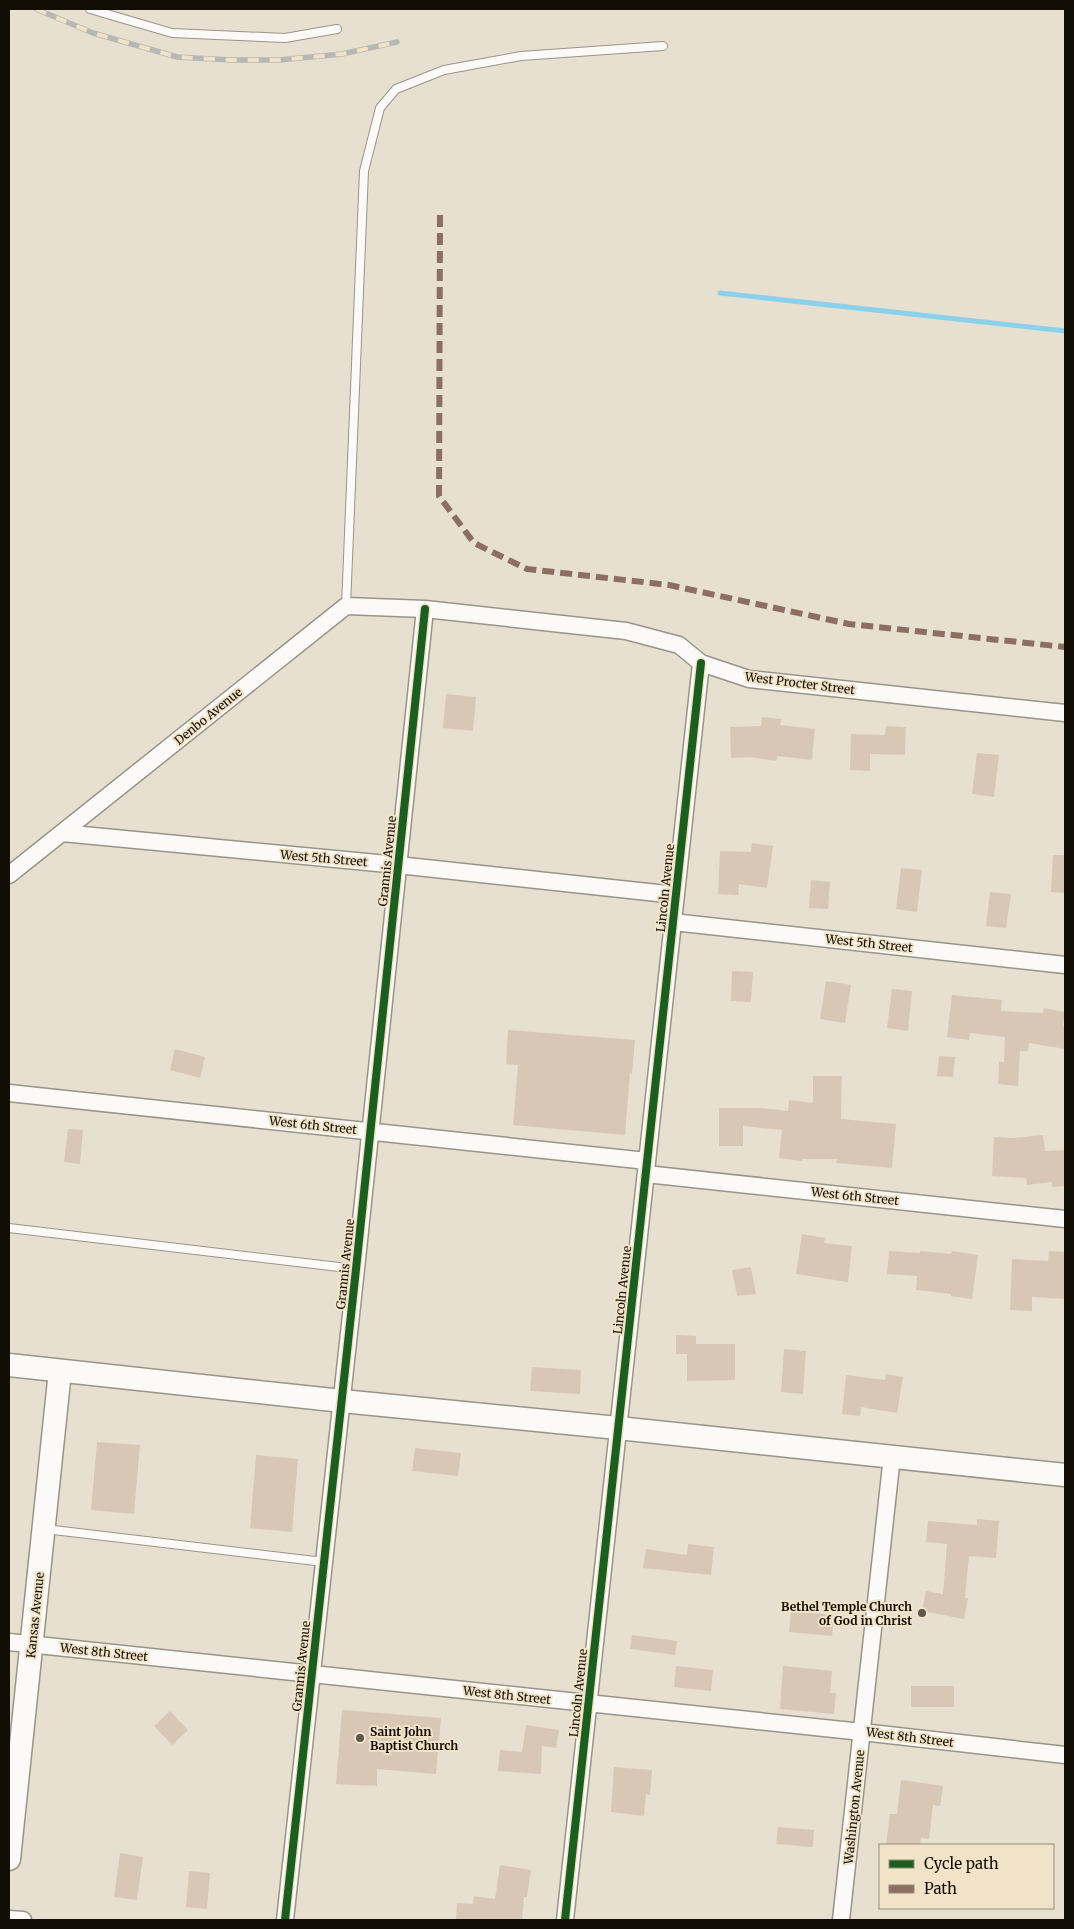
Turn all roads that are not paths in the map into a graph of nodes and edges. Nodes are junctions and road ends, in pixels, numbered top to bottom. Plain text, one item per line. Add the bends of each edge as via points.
1 (90, 9) edge
2 (337, 29) dead end
3 (662, 46) dead end
4 (346, 606) junction
5 (425, 609) junction
6 (700, 662) junction
7 (1065, 713) edge
8 (62, 833) junction
9 (398, 865) junction
10 (9, 874) edge
11 (676, 895) junction
12 (673, 922) junction
13 (1065, 965) edge
14 (9, 1092) edge
15 (370, 1132) junction
16 (646, 1167) junction
17 (1065, 1219) edge
18 (9, 1228) edge
19 (356, 1269) junction
20 (9, 1365) edge
21 (60, 1371) junction
22 (342, 1402) junction
23 (618, 1428) junction
24 (892, 1456) junction
25 (1065, 1475) edge
26 (44, 1528) junction
27 (324, 1562) junction
28 (9, 1642) edge
29 (32, 1644) junction
30 (312, 1674) junction
31 (589, 1704) junction
32 (862, 1732) junction
33 (1065, 1755) edge
34 (9, 1858) edge
35 (9, 1919) edge
36 (23, 1920) edge
37 (286, 1920) edge
38 (564, 1920) edge
39 (841, 1920) edge

1 - 2 lane via 172,33 285,38
3 - 4 lane via 521,56 444,70 396,89 380,108 364,171
4 - 5 street
4 - 8 street, Denbo Avenue
5 - 6 street, West Procter Street via 626,630 679,645
5 - 9 street, Grannis Avenue
6 - 7 street, West Procter Street via 749,679
6 - 11 street, Lincoln Avenue
8 - 9 street, West 5th Street
8 - 10 street, Denbo Avenue
9 - 11 street, West 5th Street
9 - 15 street, Grannis Avenue
11 - 12 street, Lincoln Avenue
12 - 13 street, West 5th Street
12 - 16 street, Lincoln Avenue
14 - 15 street, West 6th Street
15 - 16 street, West 6th Street
15 - 19 street, Grannis Avenue
16 - 17 street, West 6th Street
16 - 23 street, Lincoln Avenue
18 - 19 lane
19 - 22 street, Grannis Avenue
20 - 21 main road
21 - 22 main road
21 - 26 main road, Kansas Avenue
22 - 23 main road
22 - 27 street, Grannis Avenue
23 - 24 main road
23 - 31 street, Lincoln Avenue
24 - 25 main road
24 - 32 street, Washington Avenue
26 - 27 lane
26 - 29 main road, Kansas Avenue
27 - 30 street, Grannis Avenue
28 - 29 street, West 8th Street
29 - 30 street, West 8th Street
29 - 34 main road, Kansas Avenue
30 - 31 street, West 8th Street
30 - 37 street, Grannis Avenue
31 - 32 street, West 8th Street
31 - 38 street, Lincoln Avenue
32 - 33 street, West 8th Street
32 - 39 street, Washington Avenue
35 - 36 street

